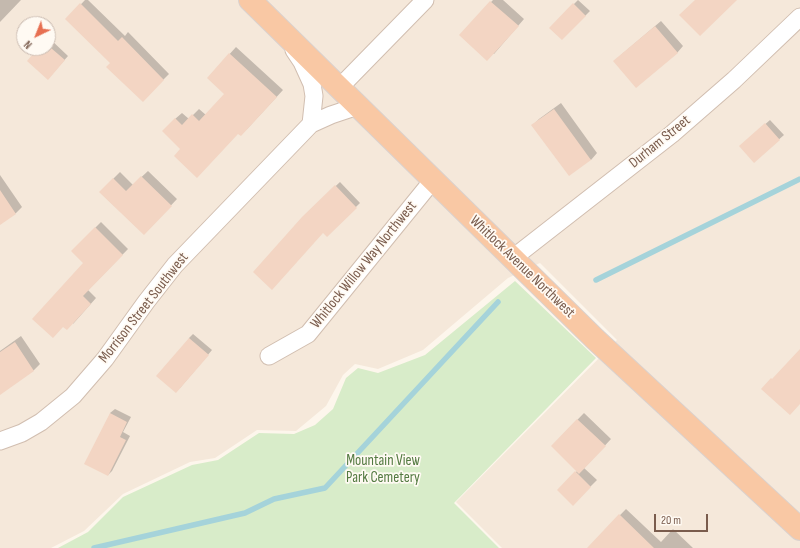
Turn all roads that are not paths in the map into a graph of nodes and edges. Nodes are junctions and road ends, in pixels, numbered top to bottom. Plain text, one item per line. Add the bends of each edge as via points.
1 (250, 0) edge
2 (425, 0) edge
3 (800, 17) edge
4 (282, 32) junction
5 (339, 88) junction
6 (358, 106) junction
7 (311, 124) junction
8 (433, 180) junction
9 (513, 258) junction
10 (270, 356) dead end
11 (0, 441) edge
12 (800, 529) edge

1 - 4 highway, Whitlock Avenue Northwest
2 - 5 street
3 - 9 street, Durham Street via 672,134
4 - 5 highway, Whitlock Avenue Northwest
4 - 7 street via 302,62 312,84 314,96
5 - 6 highway, Whitlock Avenue Northwest
6 - 7 street, Morrison Street Southwest
6 - 8 highway, Whitlock Avenue Northwest
7 - 11 street, Morrison Street Southwest via 175,265 105,359 73,396 41,422
8 - 9 highway, Whitlock Avenue Northwest
8 - 10 street, Whitlock Willow Way Northwest via 308,334
9 - 12 highway, Whitlock Avenue Northwest via 595,340

